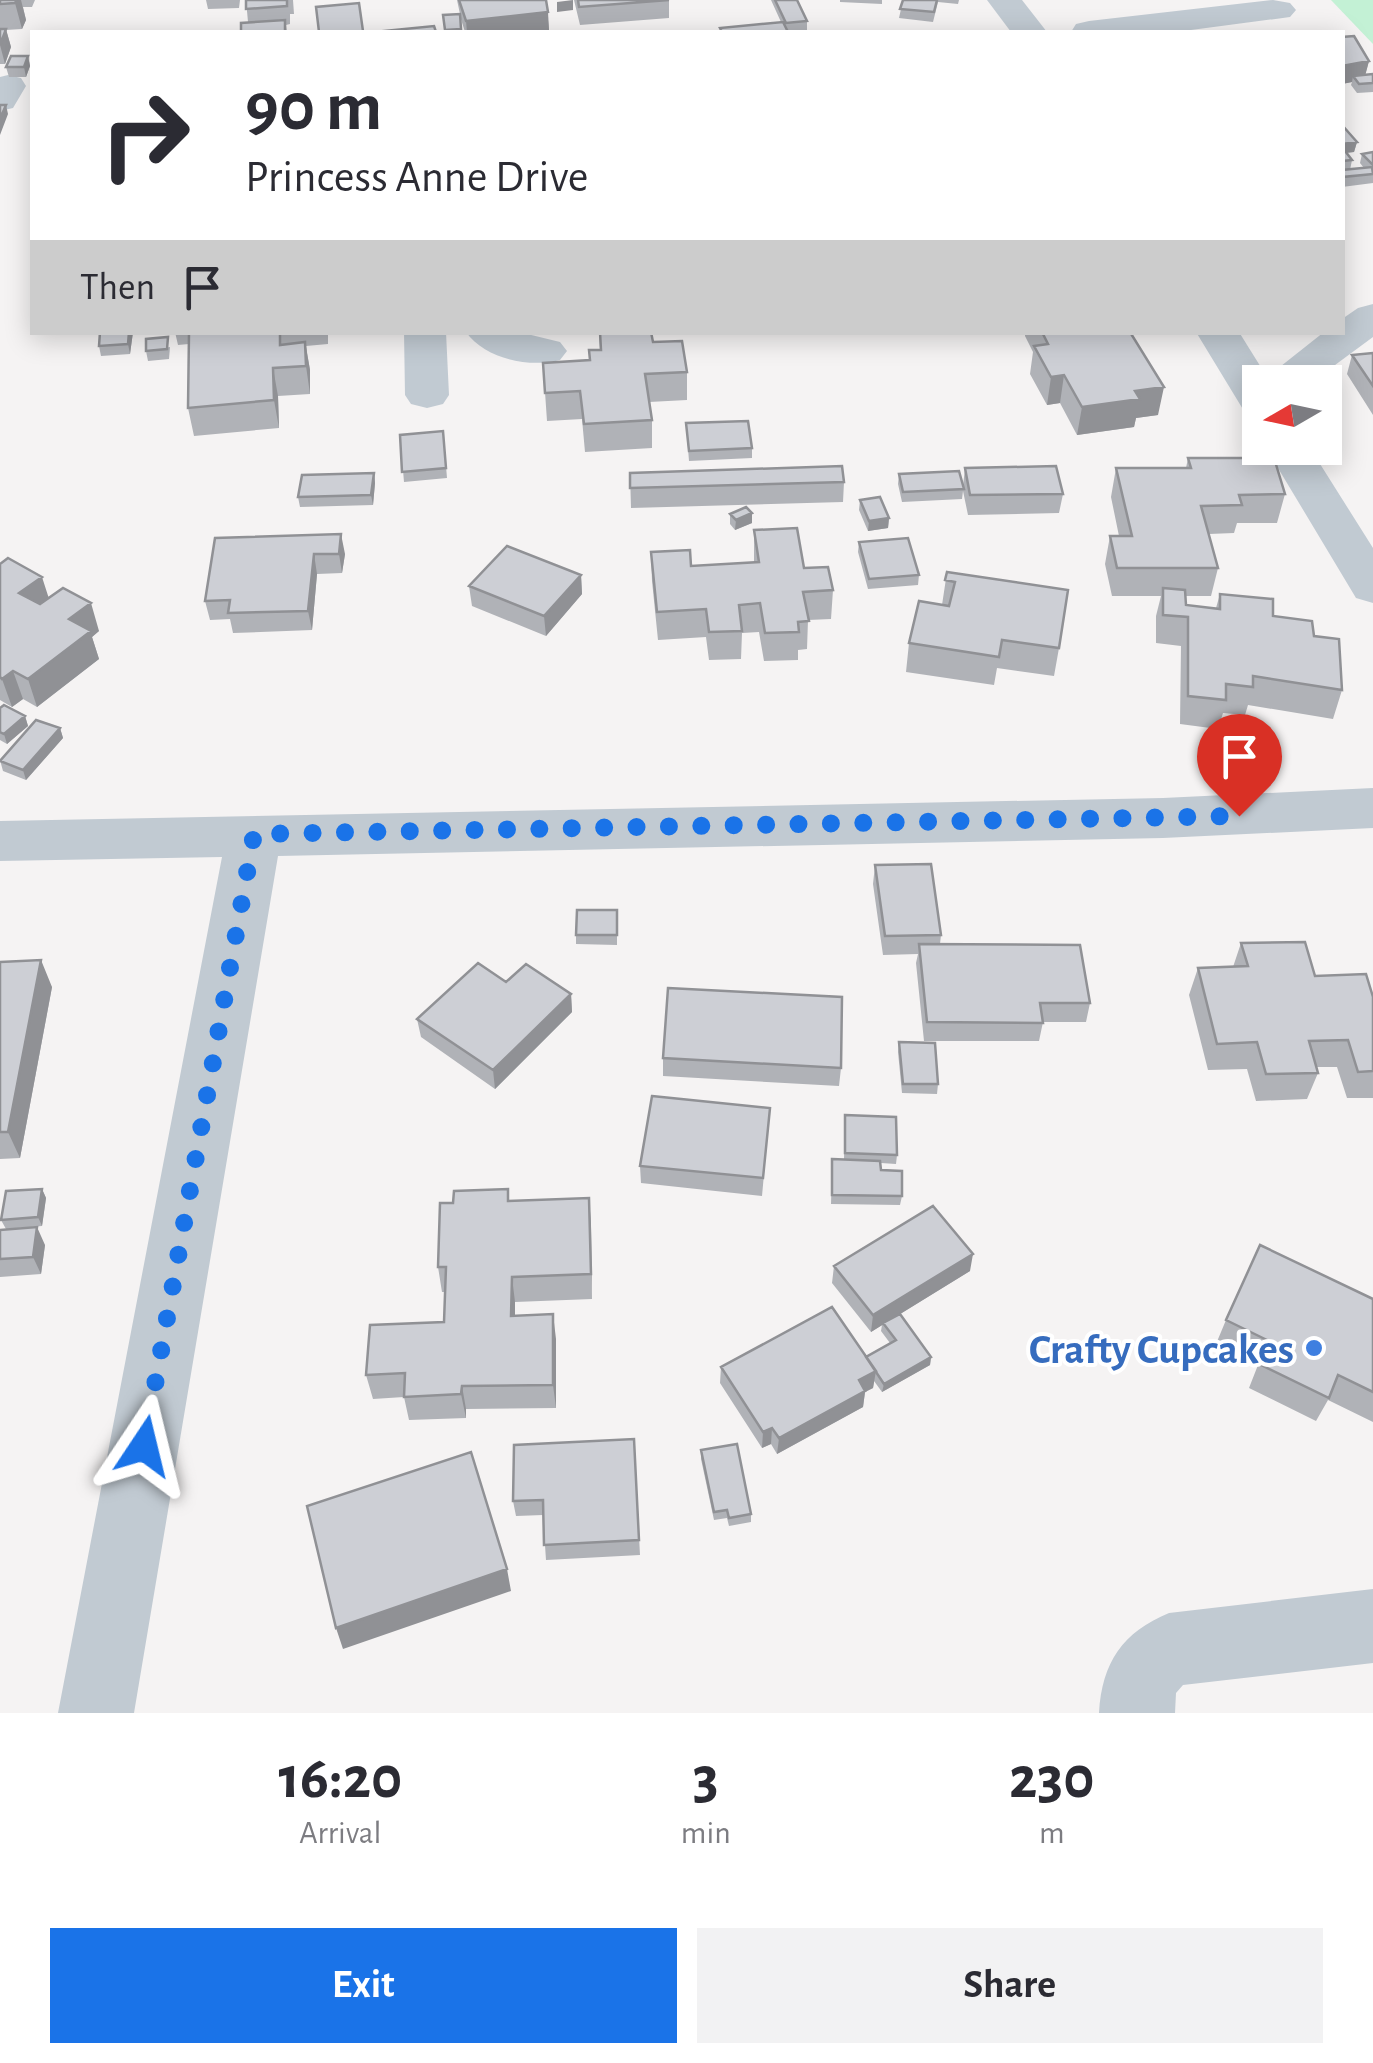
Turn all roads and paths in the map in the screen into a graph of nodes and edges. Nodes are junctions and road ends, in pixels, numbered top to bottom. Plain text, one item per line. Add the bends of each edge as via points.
1 (1004, 0) edge
2 (1278, 10) dead end
3 (1026, 30) edge
4 (1106, 30) edge
5 (1373, 317) edge
6 (425, 335) edge
7 (492, 335) edge
8 (1219, 335) edge
9 (545, 351) dead end
10 (1309, 365) edge
11 (1242, 373) edge
12 (427, 396) dead end
13 (1298, 465) edge
14 (1373, 587) edge
15 (1373, 808) edge
16 (254, 834) junction
17 (0, 840) edge
18 (1373, 1626) edge
19 (96, 1713) edge
20 (1137, 1713) edge

1 - 3 street
2 - 4 street
5 - 10 street
6 - 12 street
7 - 9 street via 514,347
8 - 11 street
13 - 14 street
15 - 16 street via 1162,818
16 - 17 street
16 - 19 street
18 - 20 street via 1169,1650 1152,1661 1137,1690

